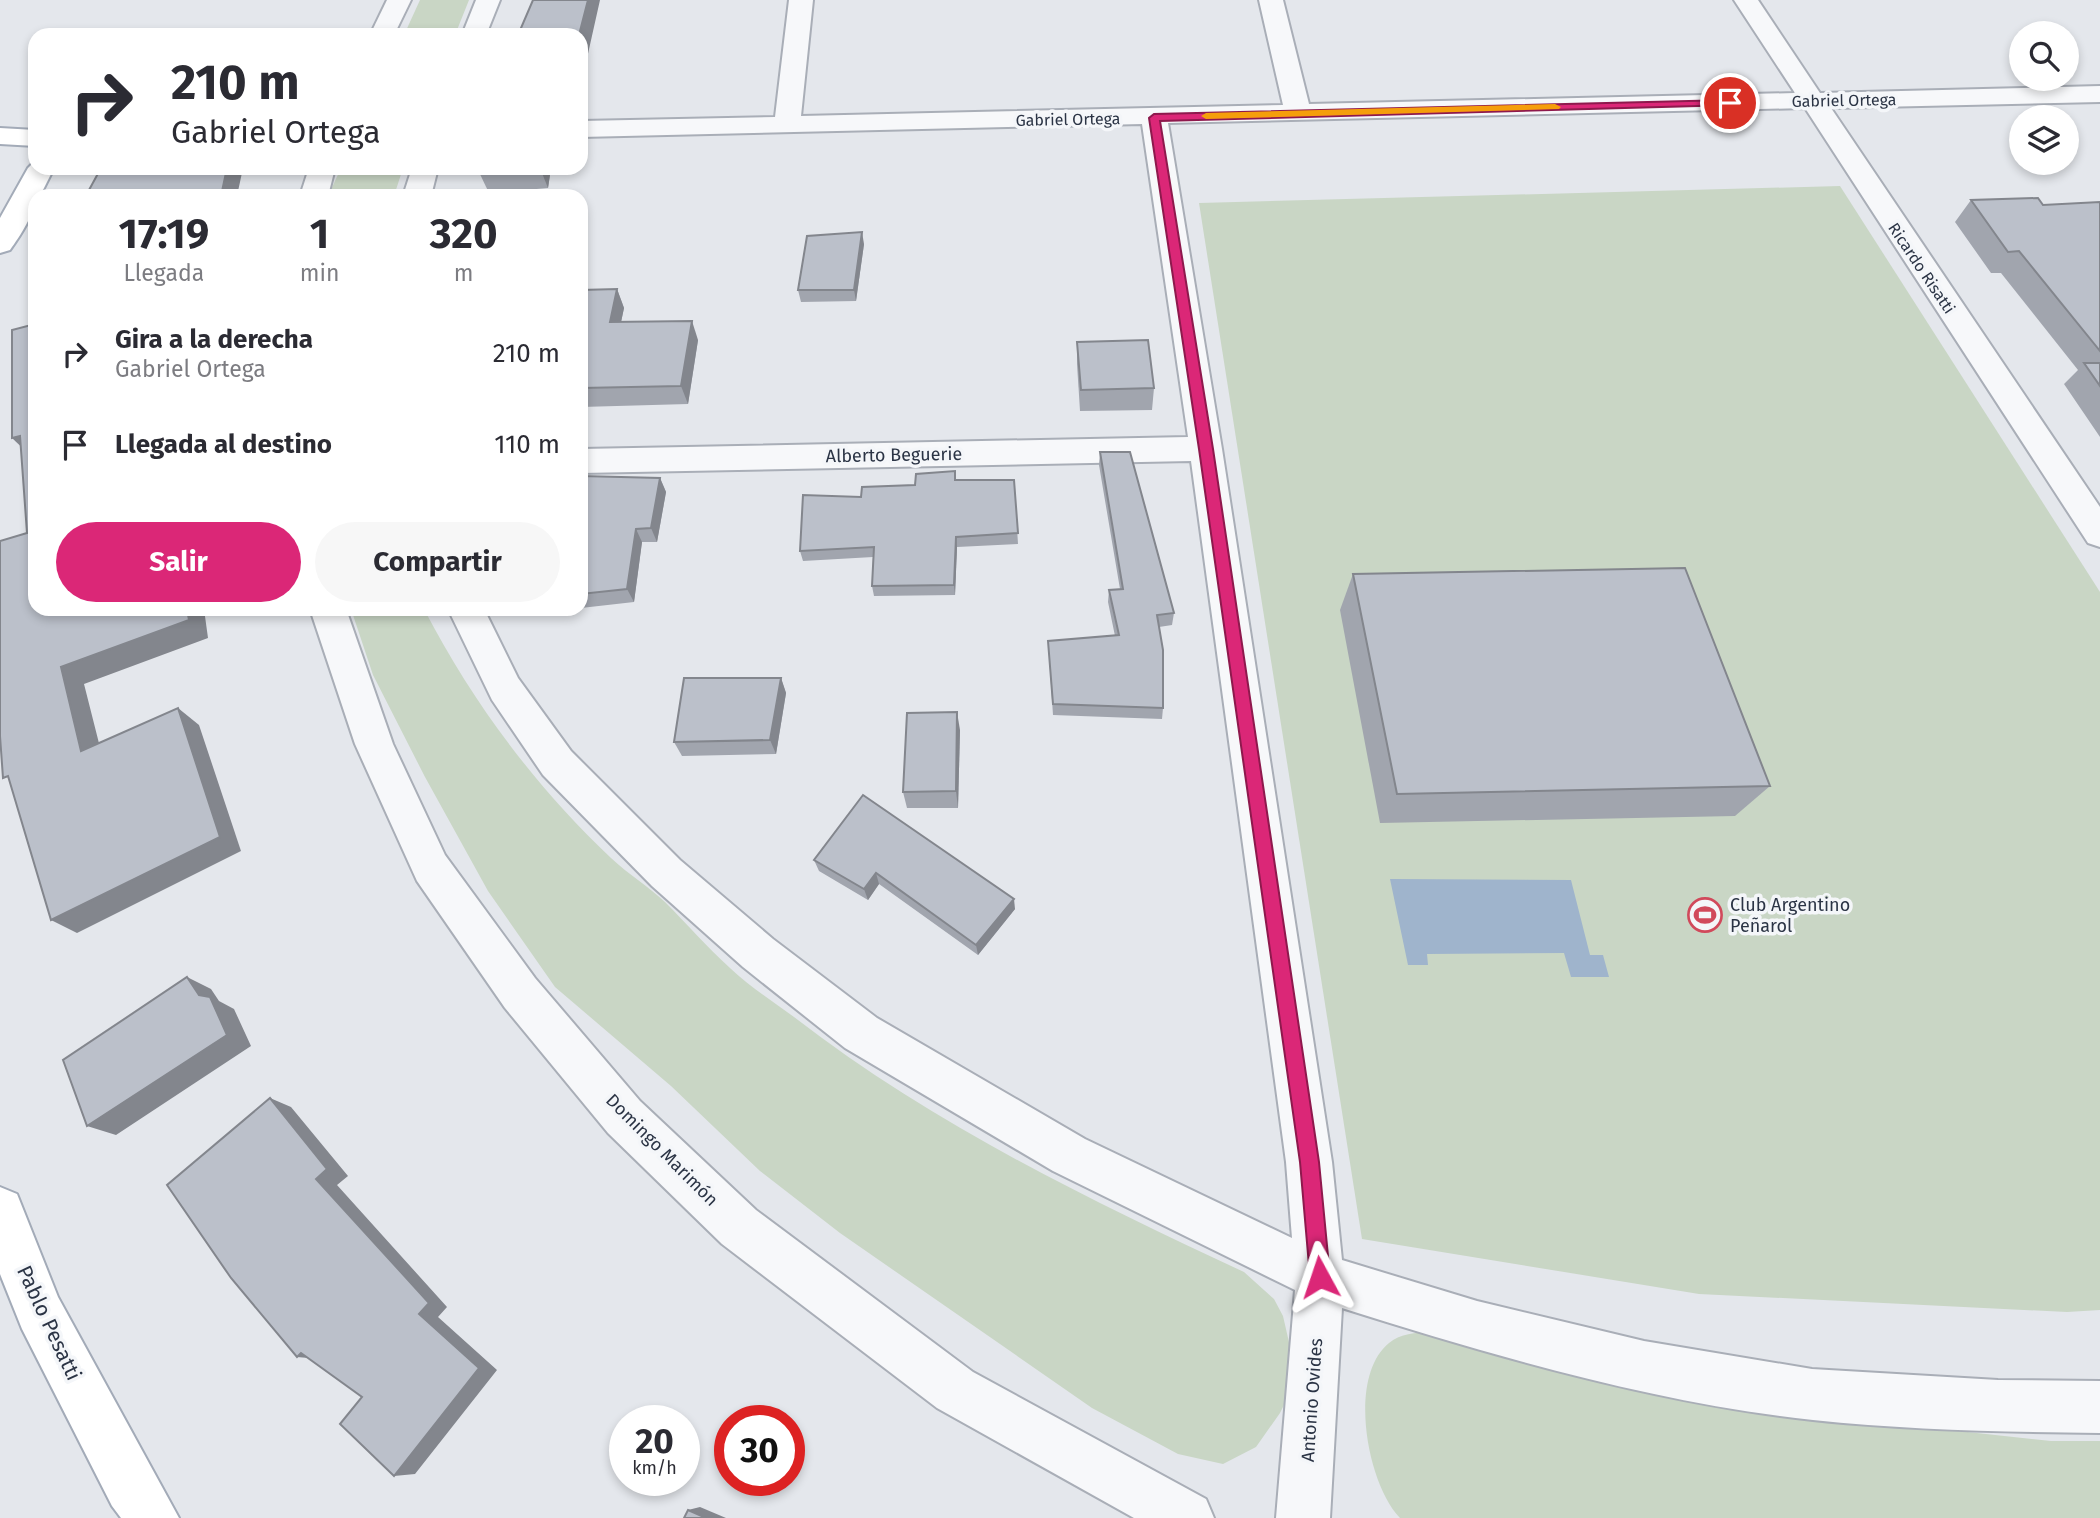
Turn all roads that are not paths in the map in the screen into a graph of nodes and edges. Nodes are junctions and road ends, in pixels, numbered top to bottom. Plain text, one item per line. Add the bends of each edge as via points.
1 (399, 0) edge
2 (488, 0) edge
3 (801, 0) edge
4 (1271, 0) edge
5 (1746, 0) edge
6 (385, 28) edge
7 (477, 28) edge
8 (2100, 94) edge
9 (1811, 101) junction
10 (1298, 113) junction
11 (1154, 118) junction
12 (787, 125) junction
13 (588, 129) edge
14 (0, 136) edge
15 (28, 138) edge
16 (28, 192) edge
17 (0, 244) edge
18 (1206, 449) junction
19 (588, 461) edge
20 (2100, 534) edge
21 (330, 616) edge
22 (469, 616) edge
23 (0, 1211) edge
24 (1320, 1277) junction
25 (2100, 1406) edge
26 (103, 1433) junction
27 (117, 1518) edge
28 (152, 1518) edge
29 (1187, 1518) edge
30 (1303, 1518) edge

1 - 6 street
2 - 7 street
3 - 12 street
4 - 10 street
5 - 9 street, Ricardo Risatti
8 - 9 street, Gabriel Ortega
9 - 10 street, Gabriel Ortega
9 - 20 street, Ricardo Risatti
10 - 11 street, Gabriel Ortega
11 - 12 street, Gabriel Ortega
11 - 18 street, Antonio Ovides
12 - 13 street, Gabriel Ortega
14 - 15 main road
16 - 17 main road
18 - 19 street, Alberto Beguerie
18 - 24 street, Antonio Ovides via 1309,1162
21 - 29 street, Domingo Marimón via 374,744 431,867 520,993 624,1116 739,1227 955,1390
22 - 24 street via 505,690 557,763 666,873 830,1009 861,1033 1069,1155
23 - 26 main road, Pablo Pesatti via 39,1312
24 - 25 street via 1477,1326 1644,1366 1812,1394 1998,1406
24 - 30 street, Antonio Ovides
26 - 27 street, Pablo Pesatti
26 - 28 main road, Pablo Pesatti

